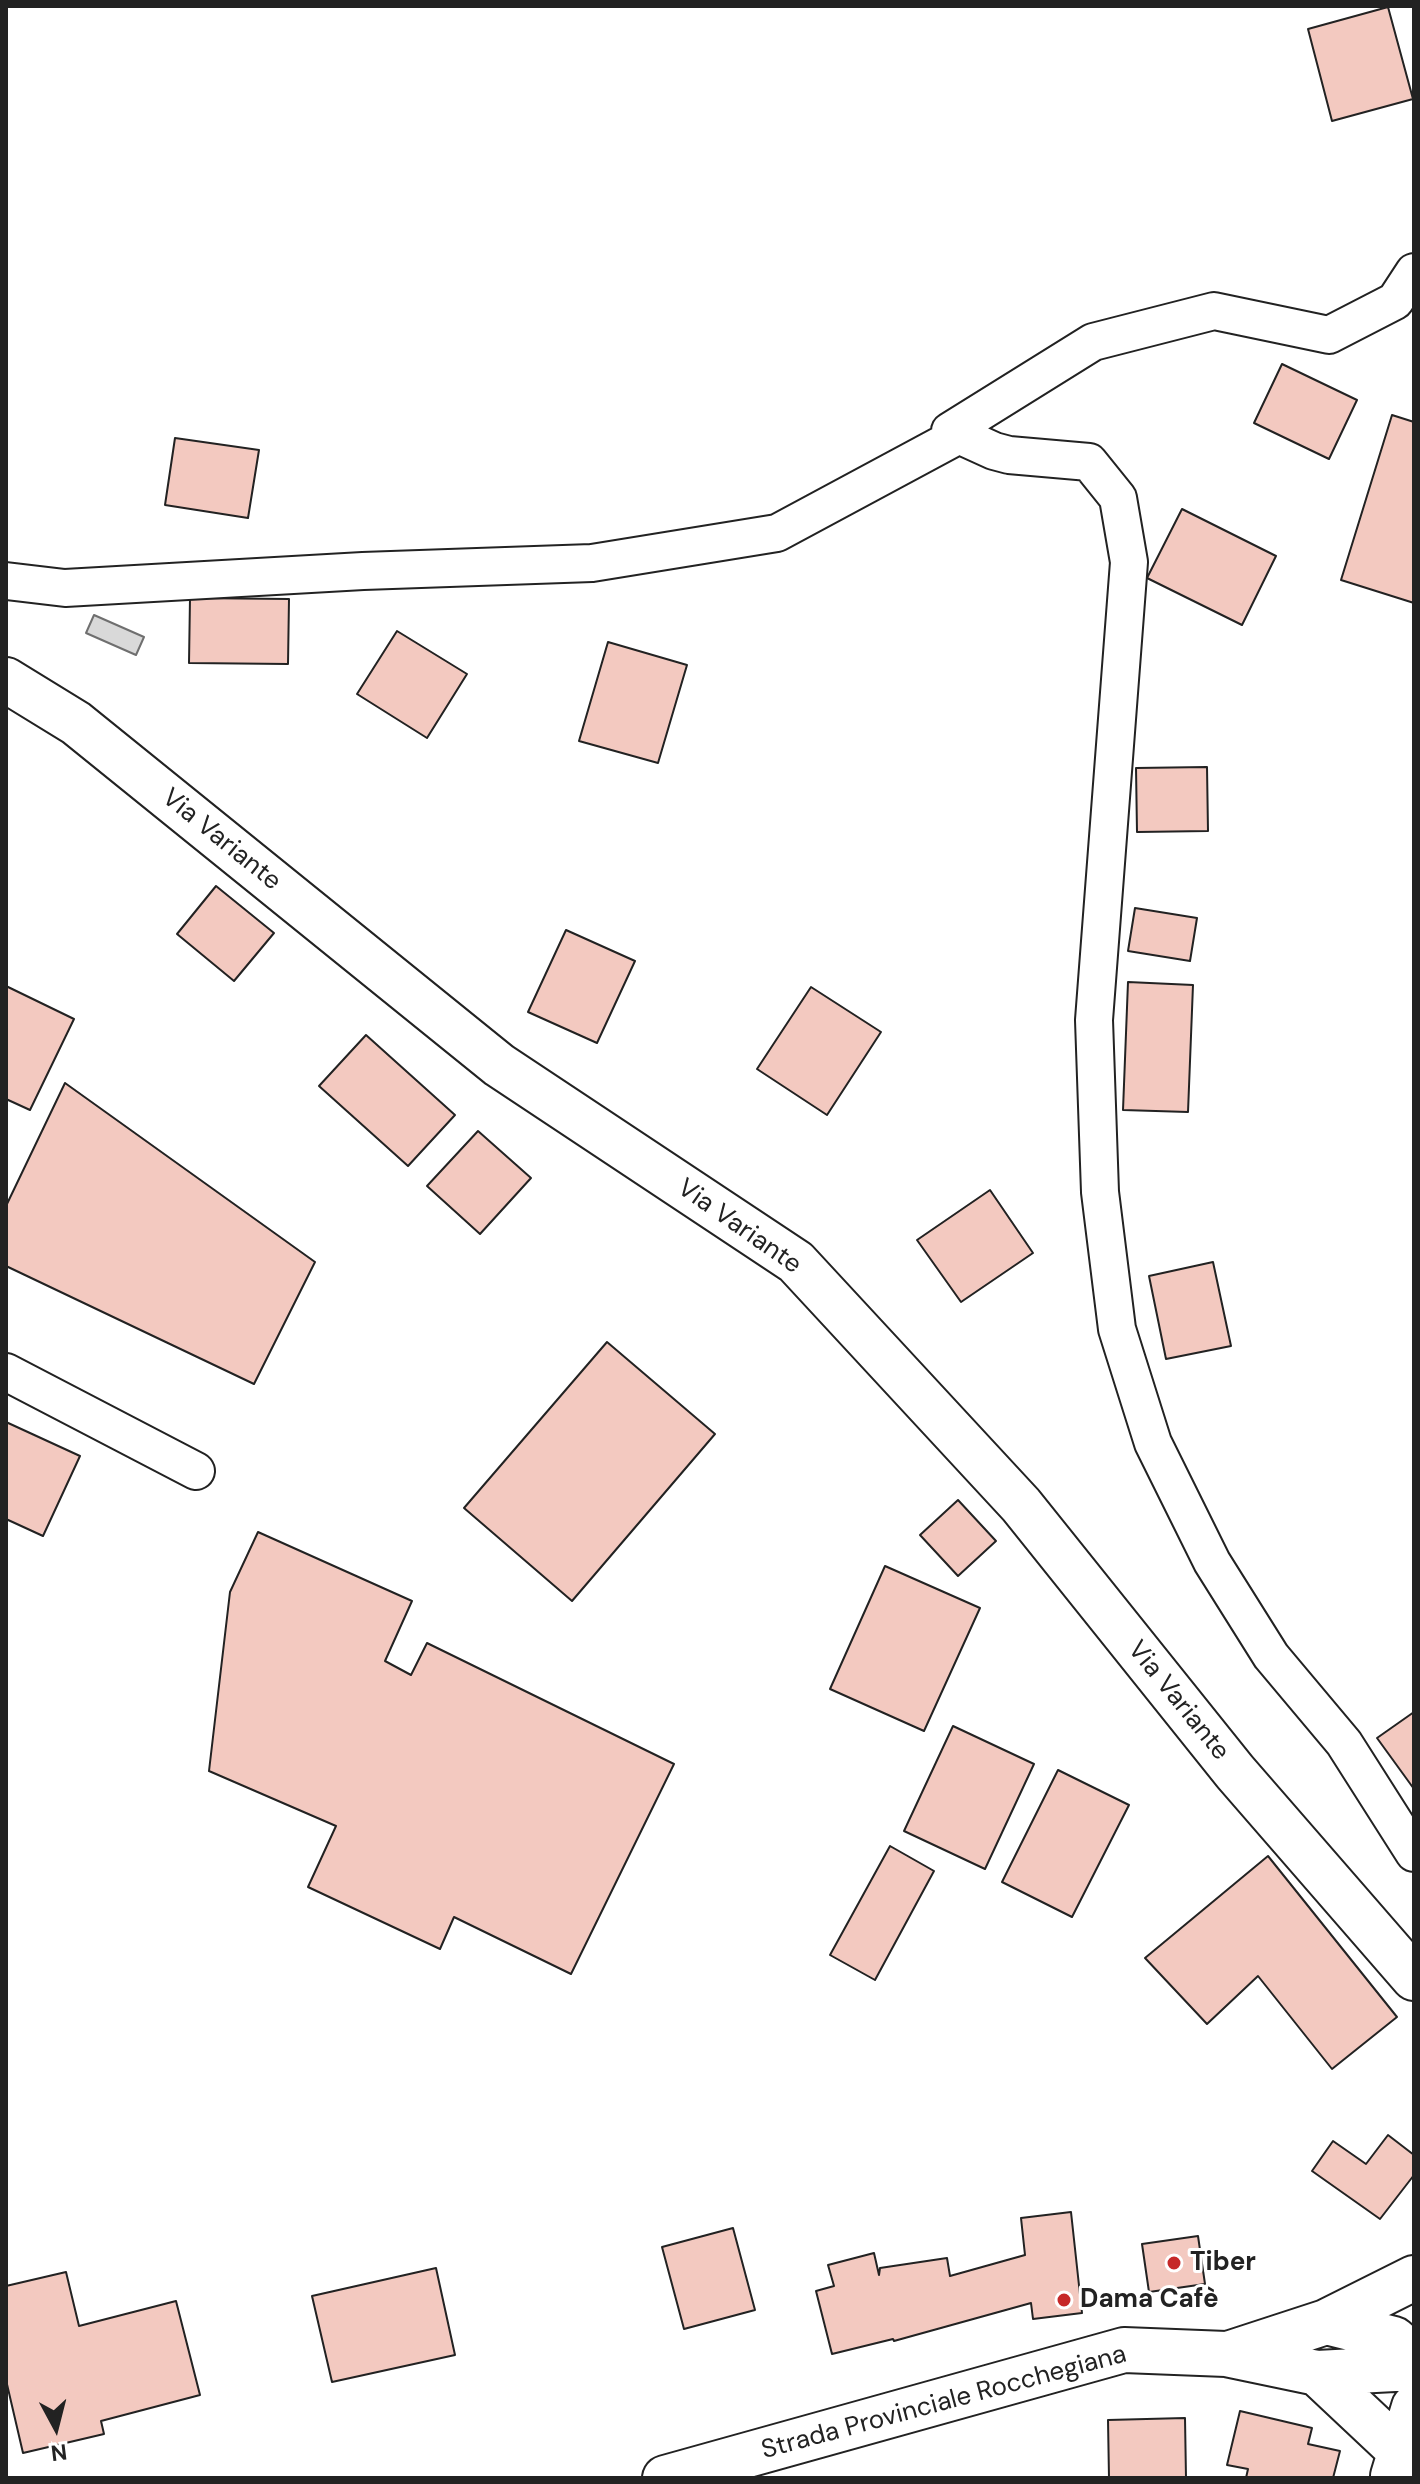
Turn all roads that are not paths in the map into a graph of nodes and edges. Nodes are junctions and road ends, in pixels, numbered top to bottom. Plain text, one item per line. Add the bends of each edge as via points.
1 (1414, 272) edge
2 (950, 431) junction
3 (6, 581) edge
4 (6, 680) edge
5 (6, 1372) edge
6 (196, 1471) dead end
7 (1414, 1853) edge
8 (1414, 1978) edge
9 (1414, 2278) edge
10 (1326, 2322) junction
11 (1226, 2354) junction
12 (1414, 2357) edge
13 (1414, 2368) edge
14 (1317, 2373) junction
15 (1414, 2407) edge
16 (1396, 2464) edge
17 (665, 2478) edge

1 - 2 street via 1395,301 1329,335 1214,311 1093,342
2 - 3 street via 950,440 777,533 592,563 65,588
2 - 7 street via 1009,455 1089,462 1118,498 1129,562 1094,1020 1100,1192 1117,1329 1153,1443 1212,1562 1271,1656 1344,1743
4 - 8 street, Via Variante via 76,723 499,1065 796,1262 1021,1505 1235,1772
5 - 6 street
9 - 10 street, Strada Provinciale Rocchegiana
10 - 11 street, Strada Provinciale Rocchegiana
10 - 12 street via 1394,2339
11 - 14 street, Strada Provinciale Rocchegiana
11 - 17 street, Strada Provinciale Rocchegiana via 1124,2350
13 - 14 street, Strada Provinciale Rocchegiana
14 - 16 street
15 - 16 street

